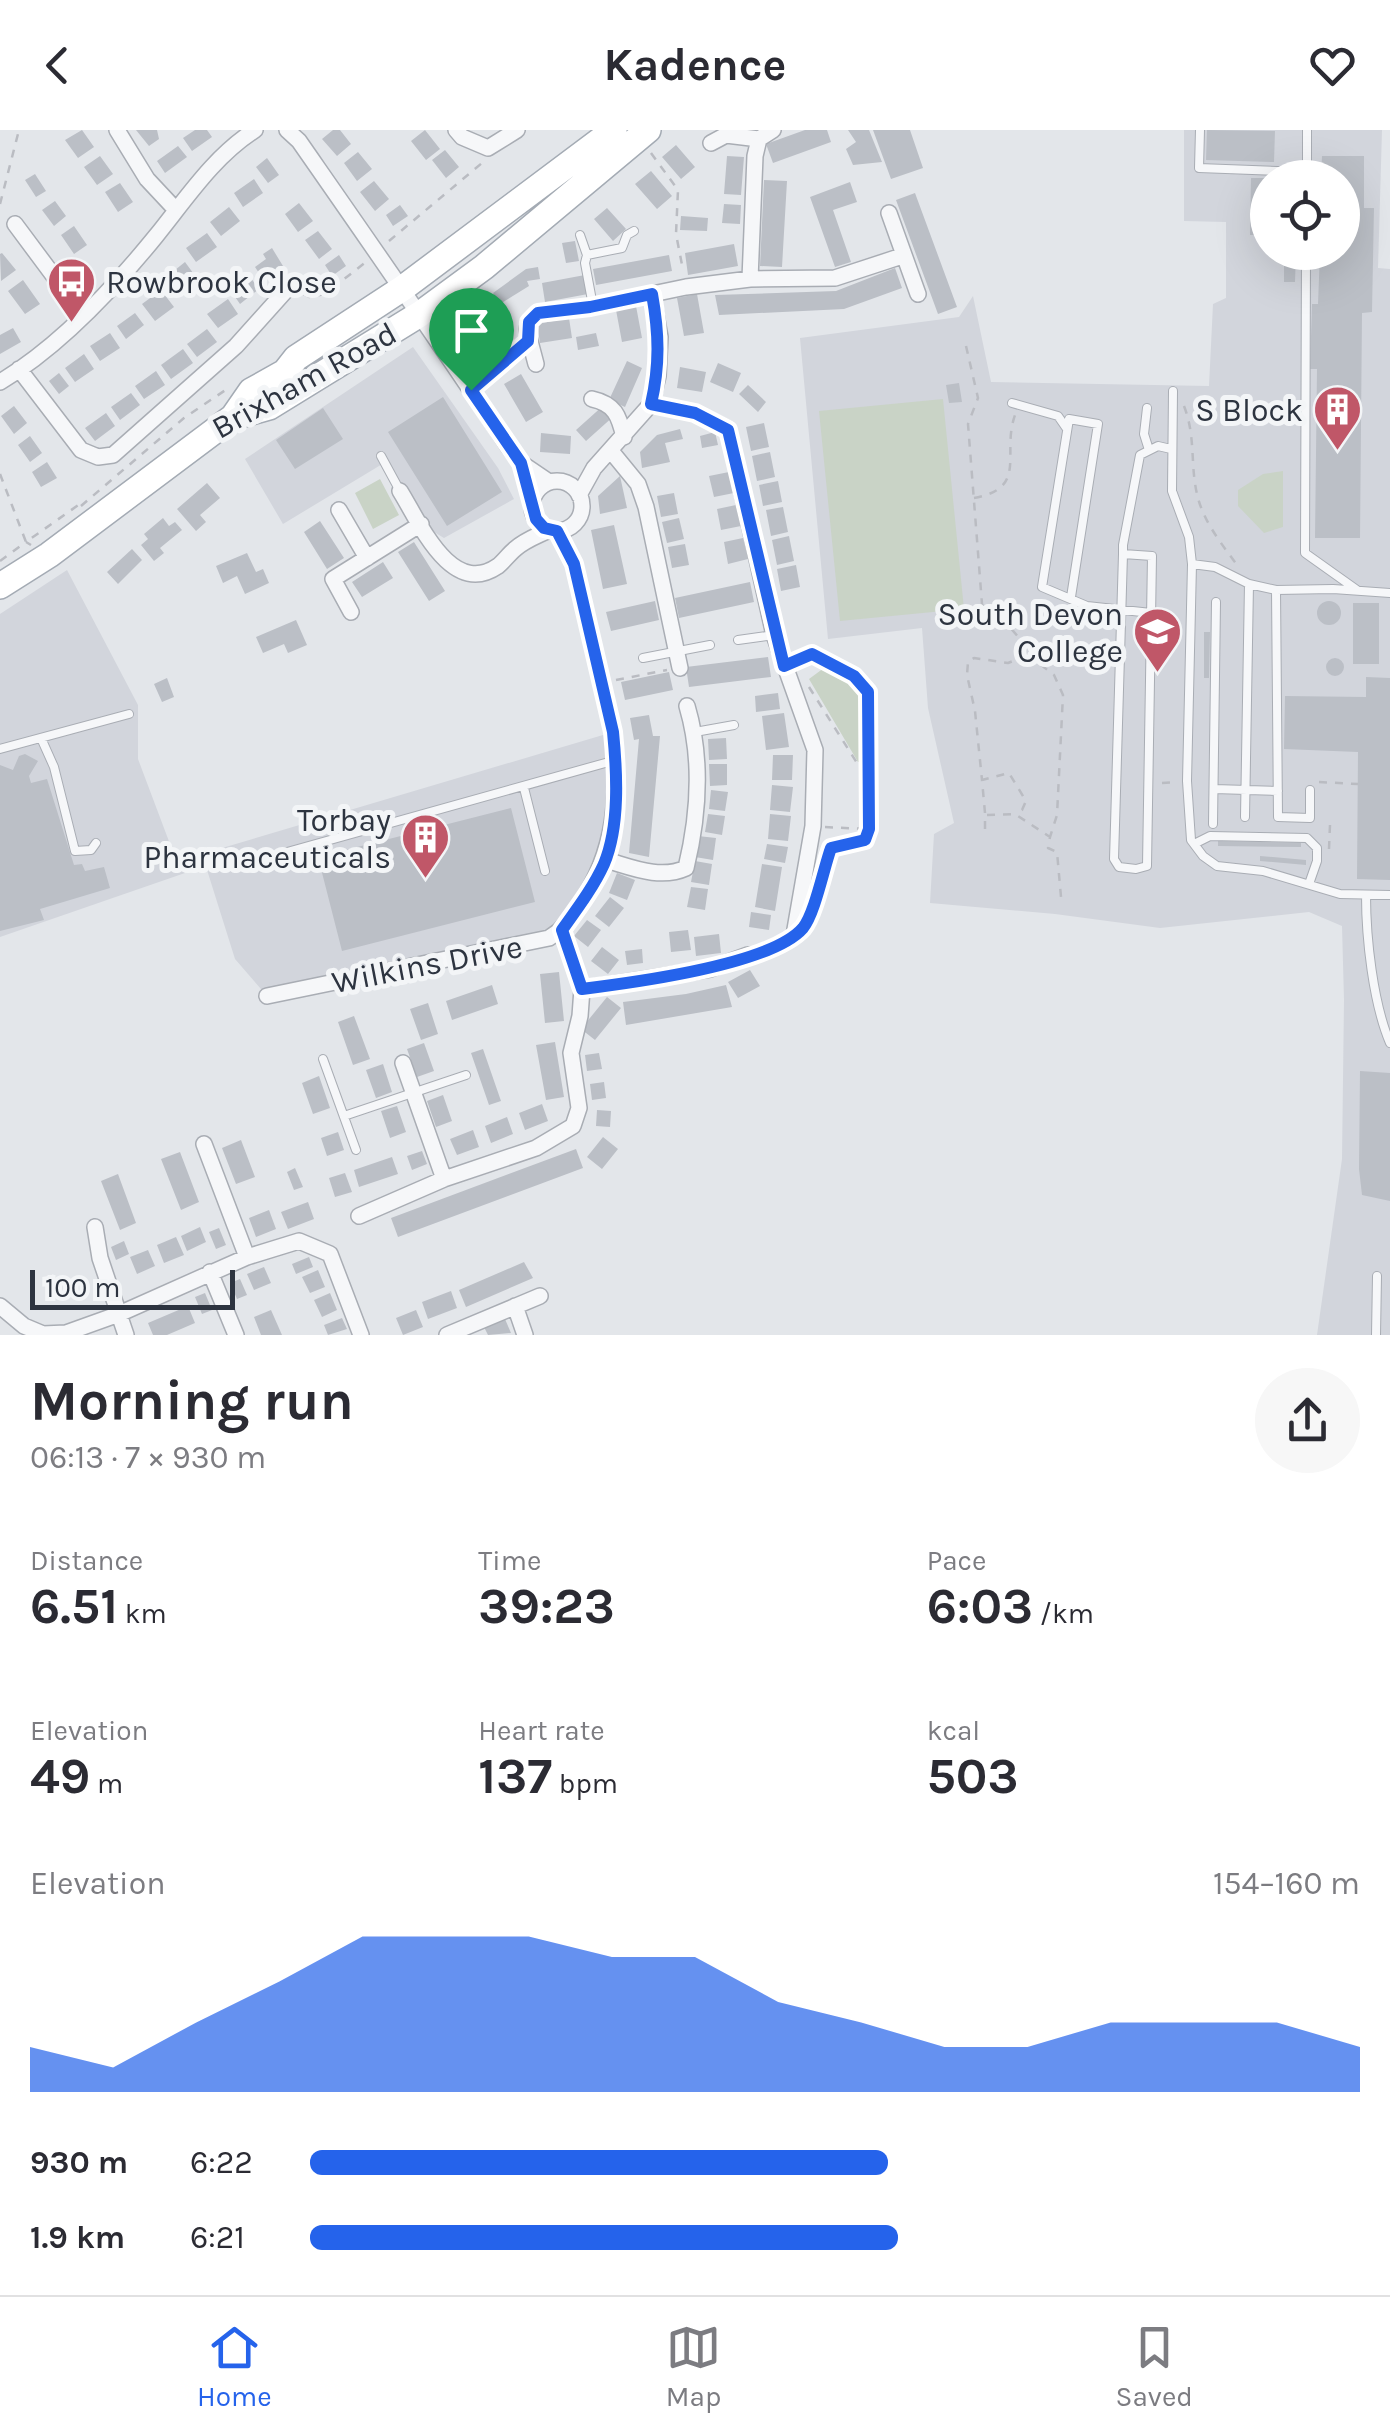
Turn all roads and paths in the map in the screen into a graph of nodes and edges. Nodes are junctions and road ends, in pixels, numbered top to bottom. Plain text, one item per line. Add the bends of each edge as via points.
1 (19, 130) edge
2 (117, 130) edge
3 (255, 130) edge
4 (288, 130) edge
5 (456, 130) edge
6 (517, 130) edge
7 (1200, 130) edge
8 (1307, 130) edge
9 (633, 134) edge
10 (766, 134) edge
11 (712, 143) dead end
12 (488, 148) junction
13 (1306, 160) edge
14 (1250, 172) edge
15 (0, 204) edge
16 (176, 210) junction
17 (889, 213) dead end
18 (15, 224) dead end
19 (634, 232) dead end
20 (580, 235) dead end
21 (383, 246) dead end
22 (588, 255) junction
23 (902, 256) junction
24 (369, 265) dead end
25 (1306, 270) edge
26 (750, 279) junction
27 (686, 286) junction
28 (289, 287) joint
29 (652, 294) junction
30 (918, 294) dead end
31 (412, 301) junction
32 (593, 306) junction
33 (82, 314) junction
34 (528, 341) junction
35 (966, 346) dead end
36 (536, 364) dead end
37 (19, 369) junction
38 (0, 382) edge
39 (232, 386) dead end
40 (471, 390) junction
41 (1173, 394) joint
42 (592, 398) dead end
43 (651, 404) junction
44 (1015, 406) joint
45 (1148, 408) dead end
46 (233, 416) junction
47 (1068, 429) junction
48 (624, 437) junction
49 (1171, 449) junction
50 (1149, 450) junction
51 (611, 451) junction
52 (381, 456) dead end
53 (521, 463) junction
54 (594, 468) junction
55 (0, 474) edge
56 (557, 482) junction
57 (400, 491) joint
58 (579, 495) junction
59 (972, 498) junction
60 (86, 499) junction
61 (533, 507) junction
62 (338, 510) dead end
63 (76, 513) dead end
64 (577, 520) junction
65 (421, 524) junction
66 (553, 530) junction
67 (528, 539) junction
68 (37, 548) junction
69 (1124, 554) junction
70 (367, 558) junction
71 (0, 561) edge
72 (574, 564) junction
73 (1192, 564) junction
74 (1249, 584) junction
75 (0, 586) edge
76 (1276, 590) junction
77 (1357, 590) junction
78 (1390, 592) edge
79 (1071, 597) junction
80 (1216, 602) dead end
81 (1120, 607) junction
82 (350, 612) dead end
83 (1151, 613) junction
84 (774, 635) junction
85 (738, 640) dead end
86 (710, 645) dead end
87 (1028, 655) junction
88 (643, 658) dead end
89 (678, 659) junction
90 (784, 666) junction
91 (806, 682) dead end
92 (600, 683) junction
93 (687, 706) dead end
94 (129, 714) dead end
95 (734, 725) dead end
96 (695, 732) junction
97 (41, 738) junction
98 (0, 749) edge
99 (616, 760) junction
100 (982, 780) junction
101 (870, 783) junction
102 (524, 788) junction
103 (1214, 790) junction
104 (1246, 790) junction
105 (1310, 790) dead end
106 (1278, 791) junction
107 (1015, 814) junction
108 (985, 815) junction
109 (1245, 817) dead end
110 (1213, 824) dead end
111 (835, 827) dead end
112 (869, 829) junction
113 (985, 829) dead end
114 (1050, 838) junction
115 (96, 842) dead end
116 (1194, 844) junction
117 (280, 854) dead end
118 (606, 860) junction
119 (545, 871) dead end
120 (819, 884) dead end
121 (1309, 884) junction
122 (1366, 895) junction
123 (1390, 895) edge
124 (1060, 898) dead end
125 (562, 930) junction
126 (794, 936) joint
127 (748, 955) joint
128 (582, 989) junction
129 (267, 996) dead end
130 (1388, 1030) edge
131 (1390, 1043) edge
132 (324, 1059) dead end
133 (403, 1062) dead end
134 (466, 1074) dead end
135 (414, 1093) junction
136 (344, 1116) junction
137 (204, 1144) dead end
138 (356, 1150) dead end
139 (444, 1180) junction
140 (359, 1216) dead end
141 (95, 1227) dead end
142 (247, 1257) junction
143 (210, 1272) junction
144 (1376, 1276) dead end
145 (540, 1296) dead end
146 (0, 1306) edge
147 (514, 1306) junction
148 (119, 1314) junction
149 (126, 1335) edge
150 (236, 1335) edge
151 (361, 1335) edge
152 (446, 1335) edge
153 (526, 1335) edge
154 (1376, 1335) edge

1 - 15 path
2 - 16 street
3 - 16 street
4 - 31 street, Wilkins Drive
5 - 12 street
6 - 12 street
7 - 14 lane via 1199,168
8 - 13 lane
9 - 27 path via 678,190 676,234
9 - 31 main road, Brixham Road via 484,266
10 - 11 street via 726,135
10 - 26 street via 755,156
12 - 21 path via 479,169
16 - 33 street
17 - 23 street
18 - 33 street
19 - 22 lane via 622,248
20 - 22 lane
22 - 32 lane
23 - 26 street via 835,278
23 - 30 street
24 - 28 path via 325,294 309,298
25 - 77 lane via 1306,554
26 - 27 street
27 - 29 street
28 - 37 street via 236,346 113,454 81,450
29 - 32 street
29 - 43 street via 660,337
31 - 40 street, Wilkins Drive
31 - 46 main road, Brixham Road via 269,408
31 - 46 main road via 307,370 285,372 251,392
32 - 34 street via 538,313 529,322
33 - 37 street
34 - 36 street
34 - 40 path
35 - 59 path via 978,398 968,424
37 - 38 street
39 - 60 path
40 - 53 street, Wilkins Drive
41 - 49 lane
41 - 74 path via 1186,408 1194,437 1196,492 1207,522 1249,572
42 - 48 street via 620,416
43 - 48 street
43 - 84 street via 695,413 728,430
44 - 47 lane via 1058,416
44 - 59 path via 1010,478 995,494
45 - 50 lane
46 - 68 main road, Brixham Road
47 - 79 lane via 1042,587
47 - 79 lane via 1069,419 1098,424
48 - 51 street
49 - 50 lane
49 - 73 lane via 1172,490
50 - 69 lane via 1140,455
51 - 54 street
51 - 89 street via 638,484 646,507
52 - 57 lane
53 - 56 street, Wilkins Drive
53 - 61 street, Wilkins Drive
54 - 56 street
54 - 58 street
55 - 68 path
56 - 58 street, Wilkins Drive
56 - 61 street
57 - 65 street
58 - 64 street, Wilkins Drive
59 - 87 path via 986,617 1008,626
60 - 63 path
60 - 68 path
61 - 66 street, Wilkins Drive
61 - 67 street
62 - 70 street
64 - 66 street
64 - 72 street, Wilkins Drive
65 - 67 street via 448,561 468,575 499,565
65 - 70 street
66 - 67 street
66 - 72 street, Wilkins Drive
68 - 71 path
68 - 75 main road, Brixham Road
69 - 81 lane
69 - 83 lane via 1152,556
70 - 82 street via 333,579
72 - 92 street, Wilkins Drive
73 - 74 lane
73 - 116 lane via 1187,794
74 - 76 lane
74 - 104 lane
76 - 77 lane
76 - 106 lane
77 - 78 lane
79 - 81 lane via 1087,606
80 - 103 lane
81 - 83 lane
81 - 83 lane via 1114,859 1119,867 1136,869 1147,866
84 - 85 lane
84 - 90 street
86 - 89 lane
87 - 100 path via 1008,663 968,662
87 - 114 path via 1054,675 1063,695 1058,814
88 - 89 lane
89 - 92 path
90 - 101 path via 812,654 854,676 868,692
90 - 126 street via 809,727 816,773
91 - 101 path
92 - 99 street, Wilkins Drive
93 - 96 street
94 - 97 lane
95 - 96 lane
96 - 118 street via 699,771 686,868 652,873
97 - 98 lane
97 - 115 lane via 75,851 91,850
99 - 102 lane
99 - 118 street, Wilkins Drive
100 - 107 path via 1009,773 1026,802
100 - 108 path
101 - 112 path
102 - 117 lane
102 - 119 lane
103 - 104 lane
103 - 110 lane
104 - 106 lane
104 - 109 lane
105 - 106 lane via 1310,818 1278,817
107 - 108 path
107 - 114 path
108 - 113 path
111 - 112 path
112 - 120 path via 865,840 831,848
114 - 124 path
116 - 121 lane via 1217,866
116 - 121 lane via 1210,836 1307,838 1318,861
118 - 125 street, Wilkins Drive
121 - 122 lane
122 - 123 lane
122 - 130 lane via 1378,1008
125 - 128 street
125 - 129 street, Wilkins Drive via 527,944
126 - 127 path
127 - 128 street via 710,969
128 - 139 street via 571,1053 578,1108 573,1126 536,1148
130 - 131 lane
132 - 136 lane
133 - 135 street
134 - 135 lane
135 - 136 lane
135 - 139 street
136 - 138 lane
137 - 142 street
139 - 140 street
141 - 148 street
142 - 143 street
142 - 151 street via 300,1241 330,1254
143 - 148 street
143 - 150 street
144 - 154 lane
145 - 147 street
146 - 148 street via 43,1334 66,1334
147 - 152 street
147 - 153 street
148 - 149 street

